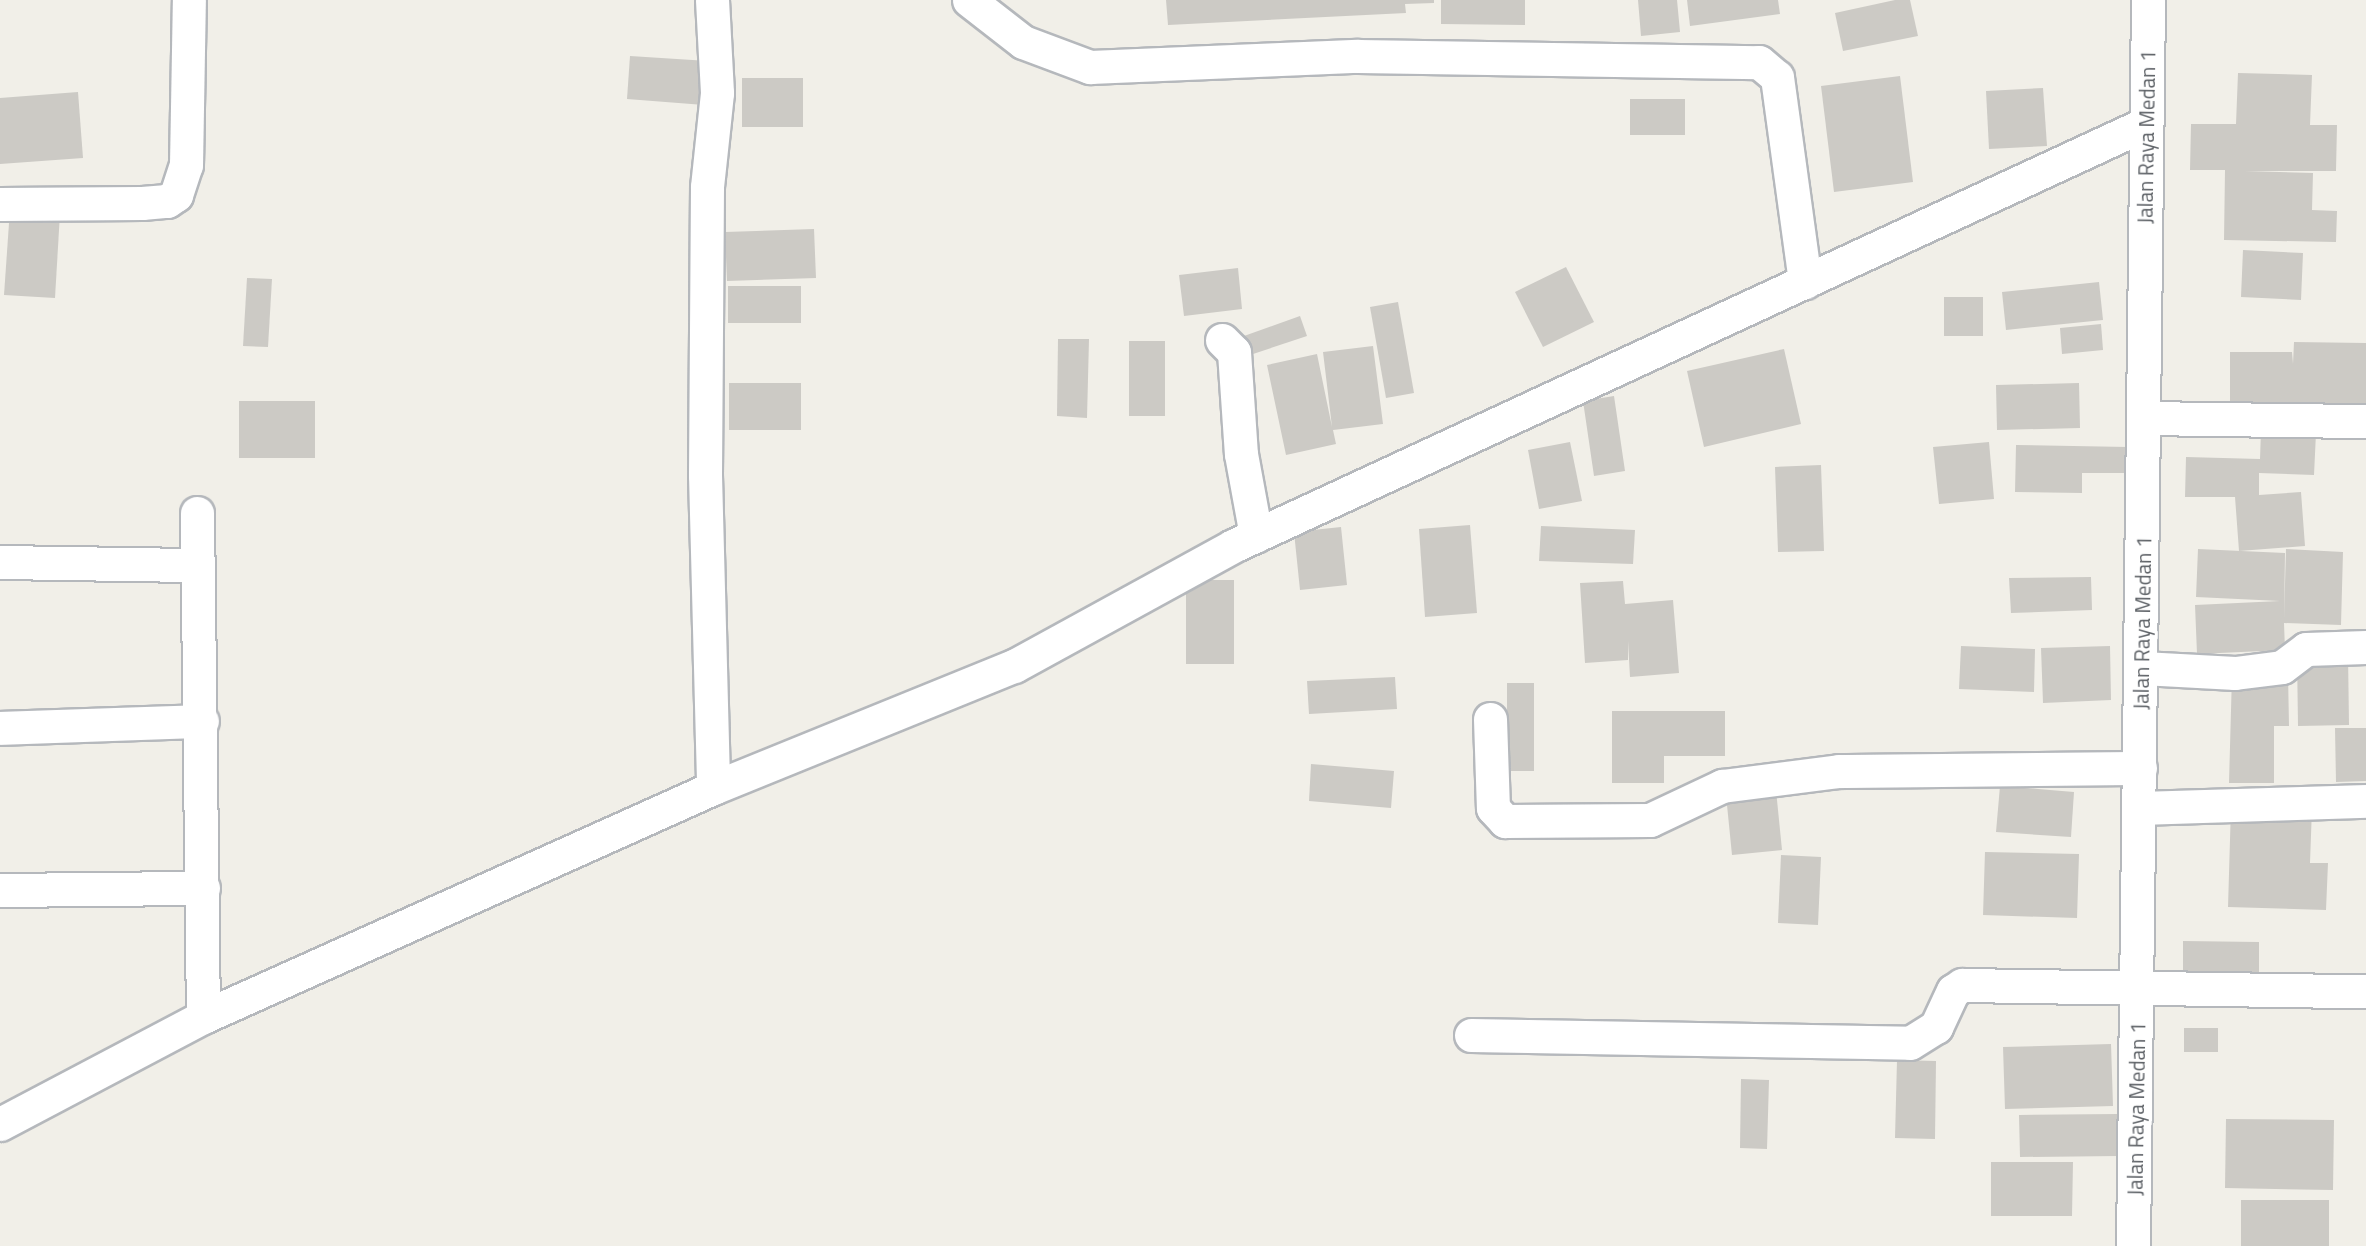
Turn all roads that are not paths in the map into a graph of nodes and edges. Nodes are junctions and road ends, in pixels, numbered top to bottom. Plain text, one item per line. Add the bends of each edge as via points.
1 (189, 0) edge
2 (712, 0) edge
3 (969, 0) edge
4 (2148, 0) edge
5 (2145, 124) junction
6 (0, 204) edge
7 (1805, 282) junction
8 (1222, 340) dead end
9 (2143, 418) junction
10 (2366, 421) edge
11 (197, 513) dead end
12 (1256, 536) junction
13 (0, 562) edge
14 (198, 565) junction
15 (2366, 647) edge
16 (2142, 668) junction
17 (1490, 719) dead end
18 (202, 722) junction
19 (0, 728) edge
20 (2140, 768) junction
21 (713, 788) junction
22 (2366, 801) edge
23 (2140, 808) junction
24 (203, 888) junction
25 (0, 890) edge
26 (2137, 988) junction
27 (2366, 991) edge
28 (203, 1017) junction
29 (1471, 1035) dead end
30 (0, 1124) edge
31 (2133, 1246) edge

1 - 6 street via 186,165 176,195 167,201 142,203
2 - 21 street via 717,93 706,187 705,475
3 - 7 street via 1023,42 1090,67 1358,56 1759,62 1777,77
4 - 5 street, Jalan Raya Medan 1
5 - 7 street
5 - 9 street, Jalan Raya Medan 1
7 - 12 street
8 - 12 street via 1234,352 1241,454
9 - 10 street
9 - 16 street, Jalan Raya Medan 1
11 - 14 street
12 - 21 street via 1014,666
13 - 14 street
14 - 18 street
15 - 16 street via 2306,649 2282,667 2235,673
16 - 20 street, Jalan Raya Medan 1
17 - 20 street via 1493,808 1505,821 1650,820 1722,786 1839,771
18 - 19 street
18 - 24 street
20 - 23 street, Jalan Raya Medan 1
21 - 28 street
22 - 23 street
23 - 26 street, Jalan Raya Medan 1
24 - 25 street
24 - 28 street
26 - 27 street
26 - 29 street via 1962,985 1953,991 1936,1027 1910,1043
26 - 31 street, Jalan Raya Medan 1
28 - 30 street

